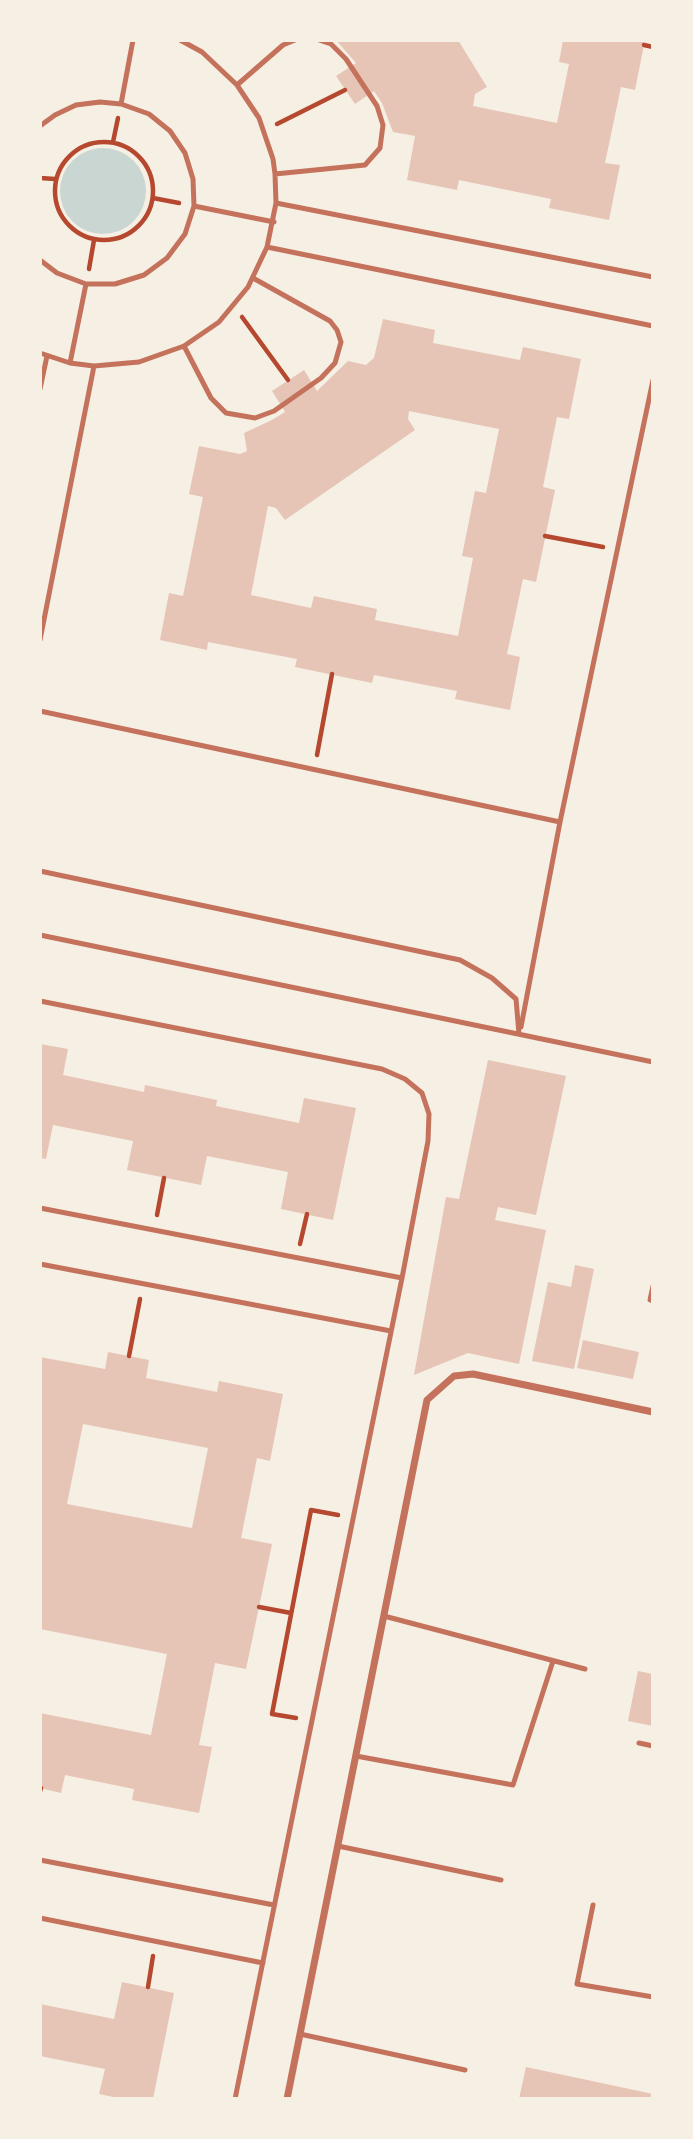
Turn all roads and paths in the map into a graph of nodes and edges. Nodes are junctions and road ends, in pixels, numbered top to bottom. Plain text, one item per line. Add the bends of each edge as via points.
1 (133, 40) edge
2 (180, 40) edge
3 (295, 40) edge
4 (319, 40) edge
5 (644, 45) dead end
6 (653, 47) edge
7 (237, 85) junction
8 (345, 90) dead end
9 (121, 104) junction
10 (40, 126) edge
11 (264, 130) junction
12 (113, 142) junction
13 (275, 174) junction
14 (40, 178) edge
15 (55, 179) junction
16 (153, 198) junction
17 (276, 203) junction
18 (194, 206) junction
19 (274, 222) junction
20 (94, 239) junction
21 (267, 247) junction
22 (40, 260) edge
23 (653, 277) edge
24 (253, 278) junction
25 (86, 284) junction
26 (233, 304) junction
27 (653, 326) edge
28 (184, 346) junction
29 (40, 353) edge
30 (47, 356) junction
31 (70, 363) junction
32 (94, 366) junction
33 (288, 380) dead end
34 (653, 380) edge
35 (40, 389) edge
36 (545, 536) dead end
37 (617, 550) junction
38 (40, 640) edge
39 (332, 674) dead end
40 (40, 711) edge
41 (314, 769) junction
42 (560, 822) junction
43 (40, 872) edge
44 (40, 935) edge
45 (40, 1001) edge
46 (519, 1034) junction
47 (653, 1062) edge
48 (164, 1178) dead end
49 (158, 1206) dead end
50 (40, 1208) edge
51 (307, 1214) dead end
52 (302, 1234) dead end
53 (40, 1264) edge
54 (402, 1278) junction
55 (143, 1284) junction
56 (653, 1286) edge
57 (653, 1301) edge
58 (391, 1331) junction
59 (129, 1356) dead end
60 (653, 1412) edge
61 (353, 1518) junction
62 (259, 1607) dead end
63 (291, 1613) junction
64 (383, 1616) junction
65 (553, 1661) junction
66 (585, 1669) dead end
67 (311, 1721) junction
68 (639, 1743) dead end
69 (653, 1746) edge
70 (356, 1756) junction
71 (338, 1846) junction
72 (40, 1860) edge
73 (501, 1880) dead end
74 (274, 1905) junction
75 (593, 1905) dead end
76 (40, 1918) edge
77 (262, 1963) junction
78 (151, 1967) dead end
79 (148, 1987) dead end
80 (653, 1997) edge
81 (300, 2034) junction
82 (465, 2070) dead end
83 (235, 2099) edge
84 (287, 2099) edge

1 - 9 lane
2 - 7 lane via 202,52
3 - 7 lane
4 - 13 lane via 331,44 346,59 377,106 383,125 380,148 365,165
5 - 6 path
7 - 11 lane
8 - 11 path
9 - 10 lane via 76,105
9 - 12 path
9 - 18 lane via 149,114 170,131 185,153 193,179
11 - 13 lane
12 - 15 path via 84,145 71,153
12 - 16 path via 139,156 153,183
13 - 17 lane
14 - 15 path
15 - 20 path via 54,194 66,224
16 - 18 path
16 - 20 path via 139,226 110,240
17 - 19 lane
17 - 23 lane
18 - 19 lane
18 - 25 lane via 185,234 167,258 144,275 115,284
19 - 21 lane
20 - 25 path
21 - 24 lane
21 - 27 lane
22 - 25 lane via 57,274
24 - 26 lane
24 - 28 lane via 330,321 337,330 341,342 335,363 321,378 274,411 255,418 226,413 211,398
25 - 31 lane
26 - 28 lane via 219,321
26 - 33 path
28 - 32 lane via 139,362
29 - 30 lane
30 - 31 lane
30 - 35 lane
31 - 32 lane
32 - 38 lane
34 - 37 lane
36 - 37 path
37 - 42 lane
39 - 41 path
40 - 41 lane
41 - 42 lane
42 - 46 lane
43 - 46 lane via 460,960 492,978 516,999
44 - 46 lane
45 - 54 lane via 382,1069 405,1079 422,1093 429,1114
46 - 47 lane
48 - 49 path
50 - 54 lane
51 - 52 path
53 - 55 lane
54 - 58 lane
55 - 58 lane
55 - 59 path
56 - 57 lane
58 - 61 lane
60 - 64 street via 473,1374 454,1376 427,1400
61 - 63 path via 311,1510
61 - 67 lane
62 - 63 path
63 - 67 path via 272,1714
64 - 65 lane
64 - 70 street
65 - 66 lane
65 - 70 lane via 513,1785
67 - 74 lane
68 - 69 lane
70 - 71 street
71 - 73 lane
71 - 81 street
72 - 74 lane
74 - 77 lane
75 - 80 lane via 578,1984
76 - 77 lane
77 - 83 lane
78 - 79 path
81 - 82 lane
81 - 84 street

